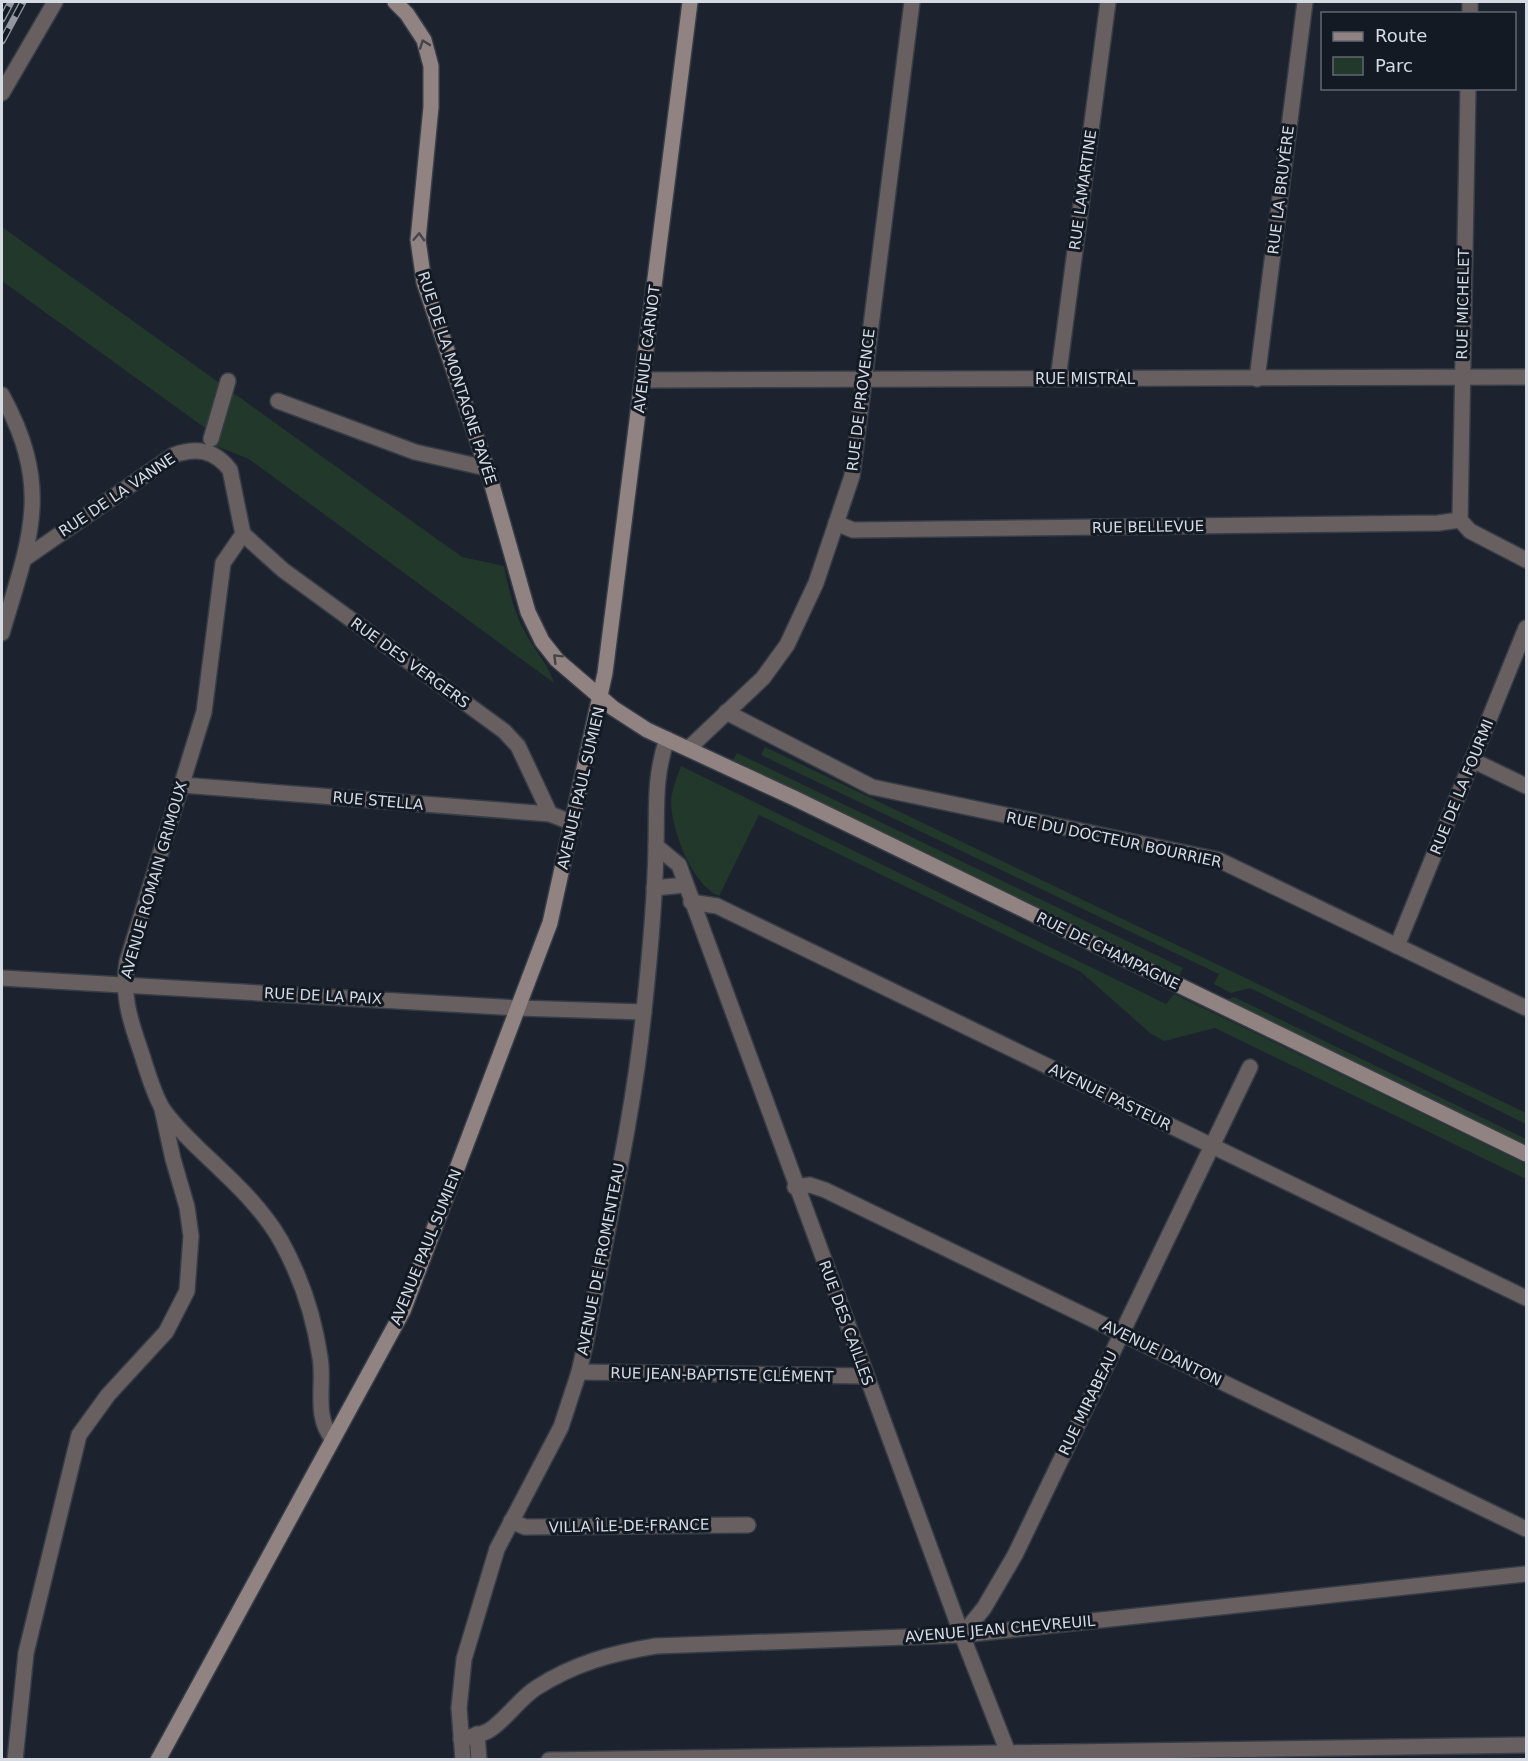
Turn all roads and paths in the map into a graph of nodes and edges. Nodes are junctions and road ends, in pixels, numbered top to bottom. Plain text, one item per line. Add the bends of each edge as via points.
1 (55, 2) edge
2 (395, 2) edge
3 (690, 2) edge
4 (912, 2) edge
5 (1108, 2) edge
6 (1305, 2) edge
7 (1468, 90) edge
8 (2, 93) edge
9 (1527, 376) edge
10 (1461, 377) junction
11 (1058, 379) junction
12 (1257, 379) junction
13 (643, 380) junction
14 (864, 380) junction
15 (228, 381) dead end
16 (2, 395) edge
17 (278, 401) dead end
18 (211, 439) dead end
19 (486, 468) junction
20 (1460, 520) junction
21 (836, 523) junction
22 (243, 534) junction
23 (24, 559) junction
24 (1527, 560) edge
25 (1527, 628) edge
26 (2, 633) edge
27 (601, 697) junction
28 (726, 712) junction
29 (667, 739) junction
30 (689, 748) junction
31 (1472, 760) junction
32 (182, 785) junction
33 (1527, 786) edge
34 (550, 814) junction
35 (573, 823) junction
36 (656, 846) junction
37 (685, 885) junction
38 (654, 888) junction
39 (691, 902) junction
40 (1396, 946) junction
41 (2, 978) edge
42 (124, 985) junction
43 (518, 1008) junction
44 (1527, 1008) edge
45 (644, 1012) junction
46 (1250, 1067) dead end
47 (162, 1107) junction
48 (1211, 1146) junction
49 (1527, 1154) edge
50 (795, 1187) junction
51 (1527, 1298) edge
52 (1122, 1334) junction
53 (579, 1372) junction
54 (865, 1376) junction
55 (333, 1439) junction
56 (512, 1521) junction
57 (748, 1525) dead end
58 (1527, 1529) edge
59 (1527, 1574) edge
60 (962, 1635) junction
61 (477, 1734) junction
62 (461, 1739) junction
63 (1527, 1745) edge
64 (1010, 1755) edge
65 (15, 1760) edge
66 (158, 1760) edge
67 (463, 1760) edge
68 (479, 1760) edge
69 (549, 1760) edge

1 - 8 street
19 -> 2 street, RUE DE LA MONTAGNE PAVÉE via 419,263 431,107 430,66 424,40
3 - 13 street, AVENUE CARNOT
4 - 14 street, RUE DE PROVENCE
5 - 11 street, RUE LAMARTINE
6 - 12 street, RUE LA BRUYÈRE
7 - 10 street, RUE MICHELET
9 - 10 street, RUE MISTRAL
10 - 12 street, RUE MISTRAL
10 - 20 street, RUE MICHELET
11 - 12 street, RUE MISTRAL
11 - 14 street, RUE MISTRAL
13 - 14 street, RUE MISTRAL
13 - 27 street, AVENUE CARNOT
14 - 21 street, RUE DE PROVENCE via 852,477
15 - 18 street
16 - 23 street via 28,456 32,524
17 - 19 street via 416,452
27 -> 19 street, RUE DE LA MONTAGNE PAVÉE via 557,660 537,633
20 - 21 street, RUE BELLEVUE via 1438,524 853,530
20 - 24 street via 1470,531
21 - 28 street, RUE DE PROVENCE via 806,608 787,645 763,678
22 - 23 street, RUE DE LA VANNE via 230,470 216,455 191,449 174,455
22 - 32 street, AVENUE ROMAIN GRIMOUX via 223,563 204,712
22 - 34 street, RUE DES VERGERS via 283,570 504,731 518,746
23 - 26 street
25 - 31 street, RUE DE LA FOURMI
27 - 29 street, RUE DE LA MONTAGNE PAVÉE via 647,730
27 - 35 street, AVENUE PAUL SUMIEN
28 - 30 street, RUE DE PROVENCE
28 - 40 street, RUE DU DOCTEUR BOURRIER via 872,787 1219,860
29 - 30 street, RUE DE CHAMPAGNE
29 - 36 street, AVENUE DE FROMENTEAU via 658,767
30 - 49 street, RUE DE CHAMPAGNE
31 - 33 street
31 - 40 street, RUE DE LA FOURMI
32 - 34 street, RUE STELLA
32 - 42 street, AVENUE ROMAIN GRIMOUX via 127,962
34 - 35 street, RUE STELLA
35 - 43 street, AVENUE PAUL SUMIEN via 550,923
36 - 37 street, RUE DES CAILLES via 679,865
36 - 38 street, AVENUE DE FROMENTEAU
37 - 38 street
37 - 39 street, RUE DES CAILLES
38 - 45 street, AVENUE DE FROMENTEAU
39 - 48 street, AVENUE PASTEUR via 717,906
39 - 50 street, RUE DES CAILLES
40 - 44 street, RUE DU DOCTEUR BOURRIER
41 - 42 street, RUE DE LA PAIX
42 - 43 street, RUE DE LA PAIX
42 - 47 street, AVENUE ROMAIN GRIMOUX via 127,1009
43 - 45 street, RUE DE LA PAIX
43 - 55 street, AVENUE PAUL SUMIEN via 403,1311
45 - 53 street, AVENUE DE FROMENTEAU
46 - 48 street, RUE MIRABEAU
47 - 55 street, AVENUE ROMAIN GRIMOUX via 180,1130 244,1192 281,1240 314,1325 321,1358 321,1419
47 - 65 street via 191,1236 186,1291 166,1332 108,1395 79,1435 26,1653
48 - 51 street, AVENUE PASTEUR
48 - 52 street, RUE MIRABEAU
50 - 52 street, AVENUE DANTON via 810,1185 825,1190
50 - 54 street, RUE DES CAILLES
52 - 58 street, AVENUE DANTON
52 - 60 street, RUE MIRABEAU via 1016,1555 984,1608
53 - 54 street, RUE JEAN-BAPTISTE CLÉMENT
53 - 56 street, AVENUE DE FROMENTEAU via 561,1427
54 - 60 street, RUE DES CAILLES
55 - 66 street, AVENUE PAUL SUMIEN
56 - 57 street, VILLA ÎLE-DE-FRANCE via 525,1527
56 - 62 street, AVENUE DE FROMENTEAU via 497,1549 464,1659 459,1708
59 - 60 street, AVENUE JEAN CHEVREUIL
60 - 61 street, AVENUE JEAN CHEVREUIL via 656,1646 624,1651 564,1672 534,1689 489,1731
60 - 64 street, RUE DES CAILLES
61 - 62 street, AVENUE JEAN CHEVREUIL
61 - 68 street
62 - 67 street, AVENUE DE FROMENTEAU
63 - 64 street
64 - 69 street

